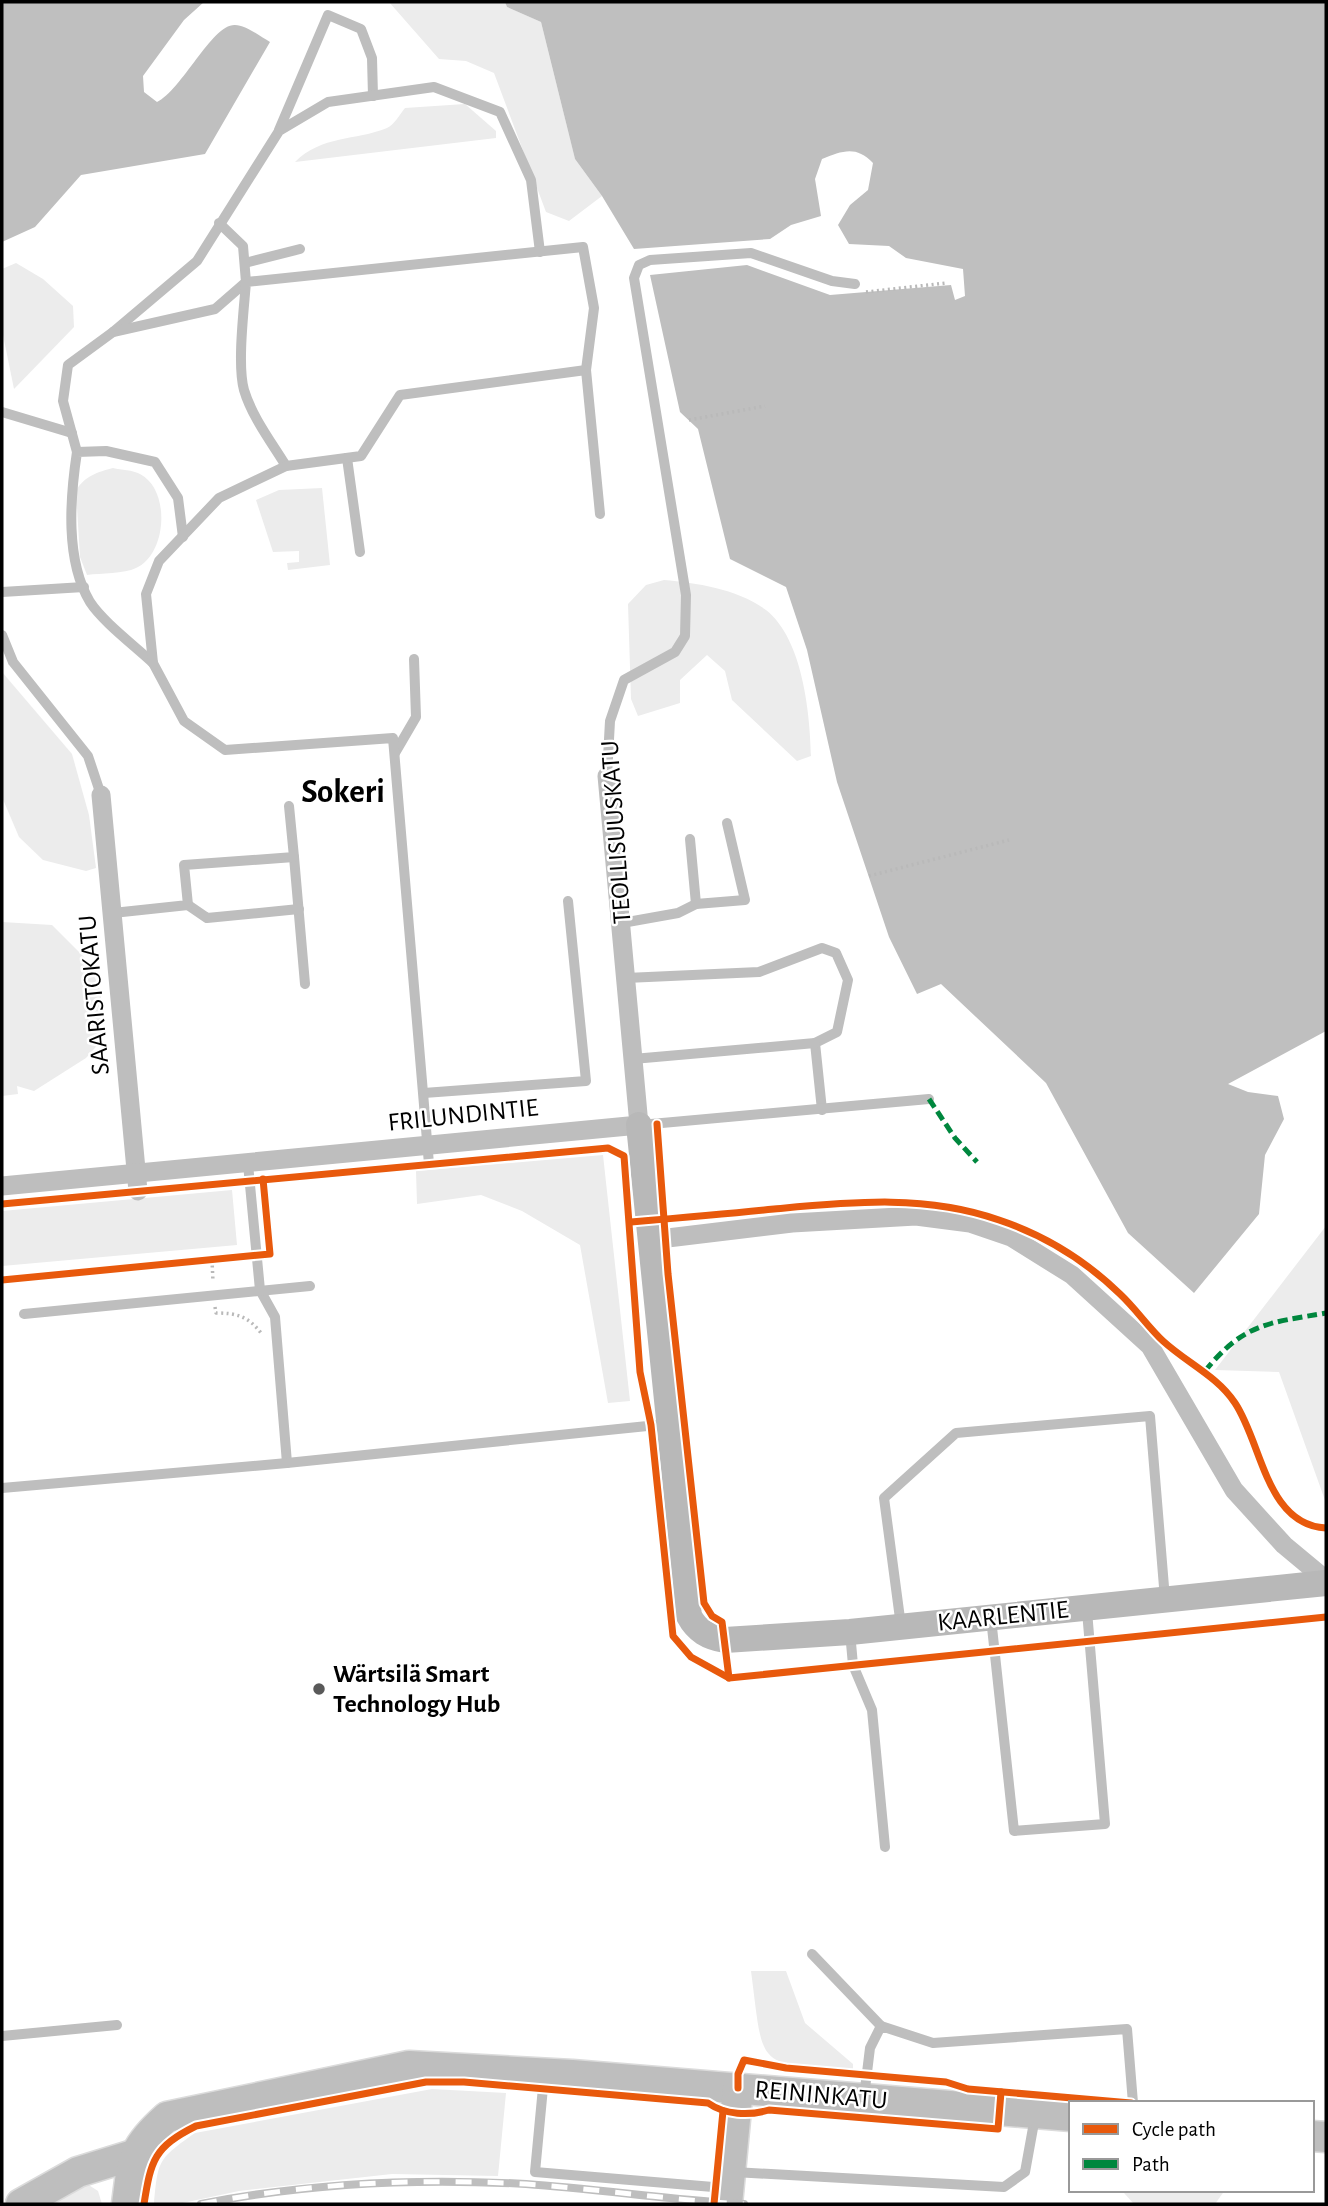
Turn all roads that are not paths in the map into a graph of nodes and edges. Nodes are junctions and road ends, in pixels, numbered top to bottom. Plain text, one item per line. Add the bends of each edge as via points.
1 (373, 96) junction
2 (279, 131) junction
3 (219, 223) junction
4 (300, 249) dead end
5 (540, 252) junction
6 (244, 263) junction
7 (246, 282) junction
8 (855, 284) dead end
9 (113, 332) junction
10 (586, 370) junction
11 (2, 412) edge
12 (72, 433) junction
13 (77, 452) junction
14 (347, 458) junction
15 (286, 466) junction
16 (600, 514) dead end
17 (183, 537) junction
18 (360, 552) dead end
19 (84, 587) junction
20 (2, 592) edge
21 (2, 635) edge
22 (414, 659) dead end
23 (153, 663) junction
24 (394, 754) junction
25 (607, 776) joint
26 (101, 795) joint
27 (289, 806) dead end
28 (727, 823) dead end
29 (691, 839) dead end
30 (294, 856) junction
31 (568, 901) dead end
32 (696, 904) junction
33 (188, 905) junction
34 (299, 909) junction
35 (113, 913) junction
36 (622, 923) junction
37 (626, 978) junction
38 (305, 984) dead end
39 (815, 1043) junction
40 (633, 1059) junction
41 (424, 1093) junction
42 (929, 1100) dead end
43 (821, 1110) junction
44 (639, 1125) junction
45 (428, 1154) junction
46 (248, 1164) junction
47 (138, 1183) junction
48 (2, 1186) edge
49 (651, 1240) junction
50 (310, 1286) dead end
51 (260, 1290) junction
52 (24, 1314) dead end
53 (671, 1423) junction
54 (287, 1463) junction
55 (2, 1488) edge
56 (1326, 1582) edge
57 (1165, 1599) junction
58 (1087, 1607) junction
59 (689, 1616) joint
60 (991, 1617) junction
61 (901, 1626) junction
62 (850, 1632) junction
63 (885, 1847) dead end
64 (811, 1954) dead end
65 (117, 2025) dead end
66 (881, 2026) junction
67 (2, 2036) edge
68 (545, 2073) junction
69 (738, 2088) junction
70 (864, 2098) junction
71 (1133, 2101) edge
72 (1035, 2113) junction
73 (1069, 2116) edge
74 (133, 2155) junction
75 (728, 2188) edge
76 (21, 2204) edge
77 (127, 2204) edge

1 - 2 lane via 328,102
1 - 2 lane via 372,58 362,29 328,15
1 - 5 lane via 434,86 500,112 531,180
2 - 3 lane
3 - 6 lane via 243,246
3 - 9 lane via 197,261
4 - 6 lane
5 - 7 lane
5 - 10 lane via 583,247 594,308
6 - 7 lane
7 - 9 lane via 215,309
7 - 15 lane via 244,389
8 - 25 lane, TEOLLISUUSKATU via 832,281 751,253 650,260 639,265 634,278 686,595 685,636 674,652 624,680 610,721
9 - 12 lane via 68,365 63,401
10 - 14 lane via 400,395 362,456
10 - 16 lane
11 - 12 lane
12 - 13 lane
13 - 17 lane via 106,451 155,462 178,498
13 - 19 lane via 71,492 76,568
14 - 15 lane
14 - 18 lane
15 - 17 lane via 219,498
17 - 23 lane via 159,561 146,594
19 - 20 lane
19 - 23 lane via 91,603
21 - 26 lane via 13,662 88,756
22 - 24 lane via 416,718
23 - 24 lane via 184,721 225,750 393,738
24 - 41 lane
25 - 36 street, TEOLLISUUSKATU
26 - 35 street, SAARISTOKATU
27 - 30 lane
28 - 32 lane via 744,900
29 - 32 lane
30 - 33 lane via 184,865
30 - 34 lane
31 - 41 lane via 586,1081
32 - 36 lane via 678,914
33 - 34 lane via 207,918
33 - 35 lane
34 - 38 lane
35 - 47 street, SAARISTOKATU
36 - 37 street, TEOLLISUUSKATU
37 - 39 lane via 759,972 822,948 829,950 836,953 848,980 844,1011 838,1032
37 - 40 street, TEOLLISUUSKATU
39 - 40 lane
39 - 43 lane
40 - 44 street, TEOLLISUUSKATU
41 - 45 lane
42 - 43 lane, FRILUNDINTIE
43 - 44 lane, FRILUNDINTIE
44 - 45 street, FRILUNDINTIE
44 - 49 street, TEOLLISUUSKATU
45 - 46 street, FRILUNDINTIE
46 - 47 street, FRILUNDINTIE
46 - 51 lane
47 - 48 street, FRILUNDINTIE
49 - 53 street, TEOLLISUUSKATU
49 - 56 street via 792,1223 916,1216 970,1223 1011,1237 1072,1275 1150,1346 1234,1490 1284,1545
50 - 51 lane
51 - 52 lane
51 - 54 lane via 275,1317
53 - 54 lane
53 - 59 street, TEOLLISUUSKATU
54 - 55 lane
56 - 57 street, KAARLENTIE
57 - 58 street, KAARLENTIE
57 - 61 lane via 1150,1416 956,1433 884,1497
58 - 60 street, KAARLENTIE
58 - 60 lane via 1105,1824 1014,1831
59 - 62 street, KAARLENTIE via 695,1628 725,1640
60 - 61 street, KAARLENTIE
61 - 62 street, KAARLENTIE
62 - 63 lane via 853,1665 872,1710
64 - 66 lane
65 - 67 lane
66 - 70 lane via 870,2048
66 - 71 lane via 933,2043 1127,2029
68 - 69 main road, REININKATU
68 - 74 main road, REININKATU via 409,2066 185,2111 167,2117
68 - 75 lane via 535,2172
69 - 70 main road, REININKATU
69 - 75 main road
70 - 72 main road, REININKATU
72 - 73 main road, REININKATU
72 - 75 lane via 1025,2172 1004,2187
74 - 76 main road via 78,2172
74 - 77 main road

